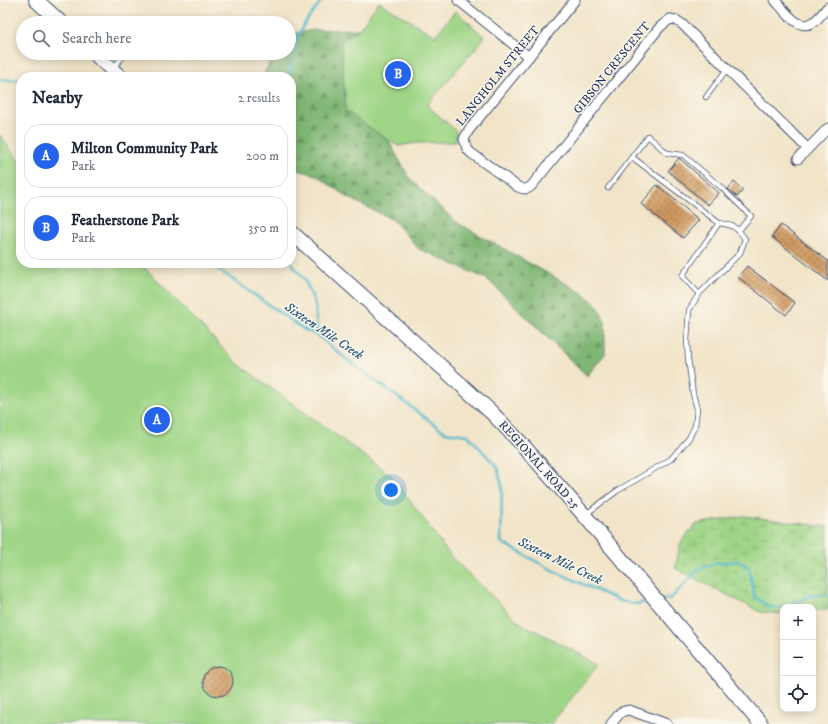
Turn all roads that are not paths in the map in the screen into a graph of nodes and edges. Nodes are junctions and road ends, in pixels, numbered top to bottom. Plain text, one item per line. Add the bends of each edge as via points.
1 (36, 0) edge
2 (575, 0) edge
3 (775, 0) edge
4 (464, 2) edge
5 (828, 7) edge
6 (53, 16) edge
7 (529, 57) junction
8 (102, 60) edge
9 (122, 60) edge
10 (727, 69) junction
11 (115, 72) edge
12 (116, 72) edge
13 (706, 97) dead end
14 (828, 128) edge
15 (808, 149) junction
16 (632, 157) junction
17 (798, 159) dead end
18 (608, 188) dead end
19 (529, 189) joint
20 (719, 223) junction
21 (739, 230) junction
22 (296, 236) edge
23 (699, 294) junction
24 (584, 516) junction
25 (611, 724) edge
26 (667, 724) edge
27 (761, 724) edge

1 - 6 main road
2 - 7 street, LANGHOLM STREET
3 - 5 street via 796,21 807,25
4 - 7 street
7 - 19 street, LANGHOLM STREET via 469,130 464,140 467,149 477,157 518,186
8 - 11 main road
9 - 12 lane
10 - 13 lane
10 - 15 street, GIBSON CRESCENT
10 - 19 street, GIBSON CRESCENT via 682,24 670,19
14 - 15 street
15 - 17 street
16 - 18 lane
16 - 20 lane
16 - 21 lane via 648,136 667,153 683,155 751,216
20 - 21 lane via 730,224
20 - 23 lane via 682,276
21 - 23 lane via 745,239 740,253
22 - 24 main road, REGIONAL ROAD 25 via 491,412
23 - 24 lane via 689,310 687,322 688,358 697,409 695,426 689,438 671,459 618,490
24 - 27 main road, REGIONAL ROAD 25
25 - 26 street via 621,712 629,710

